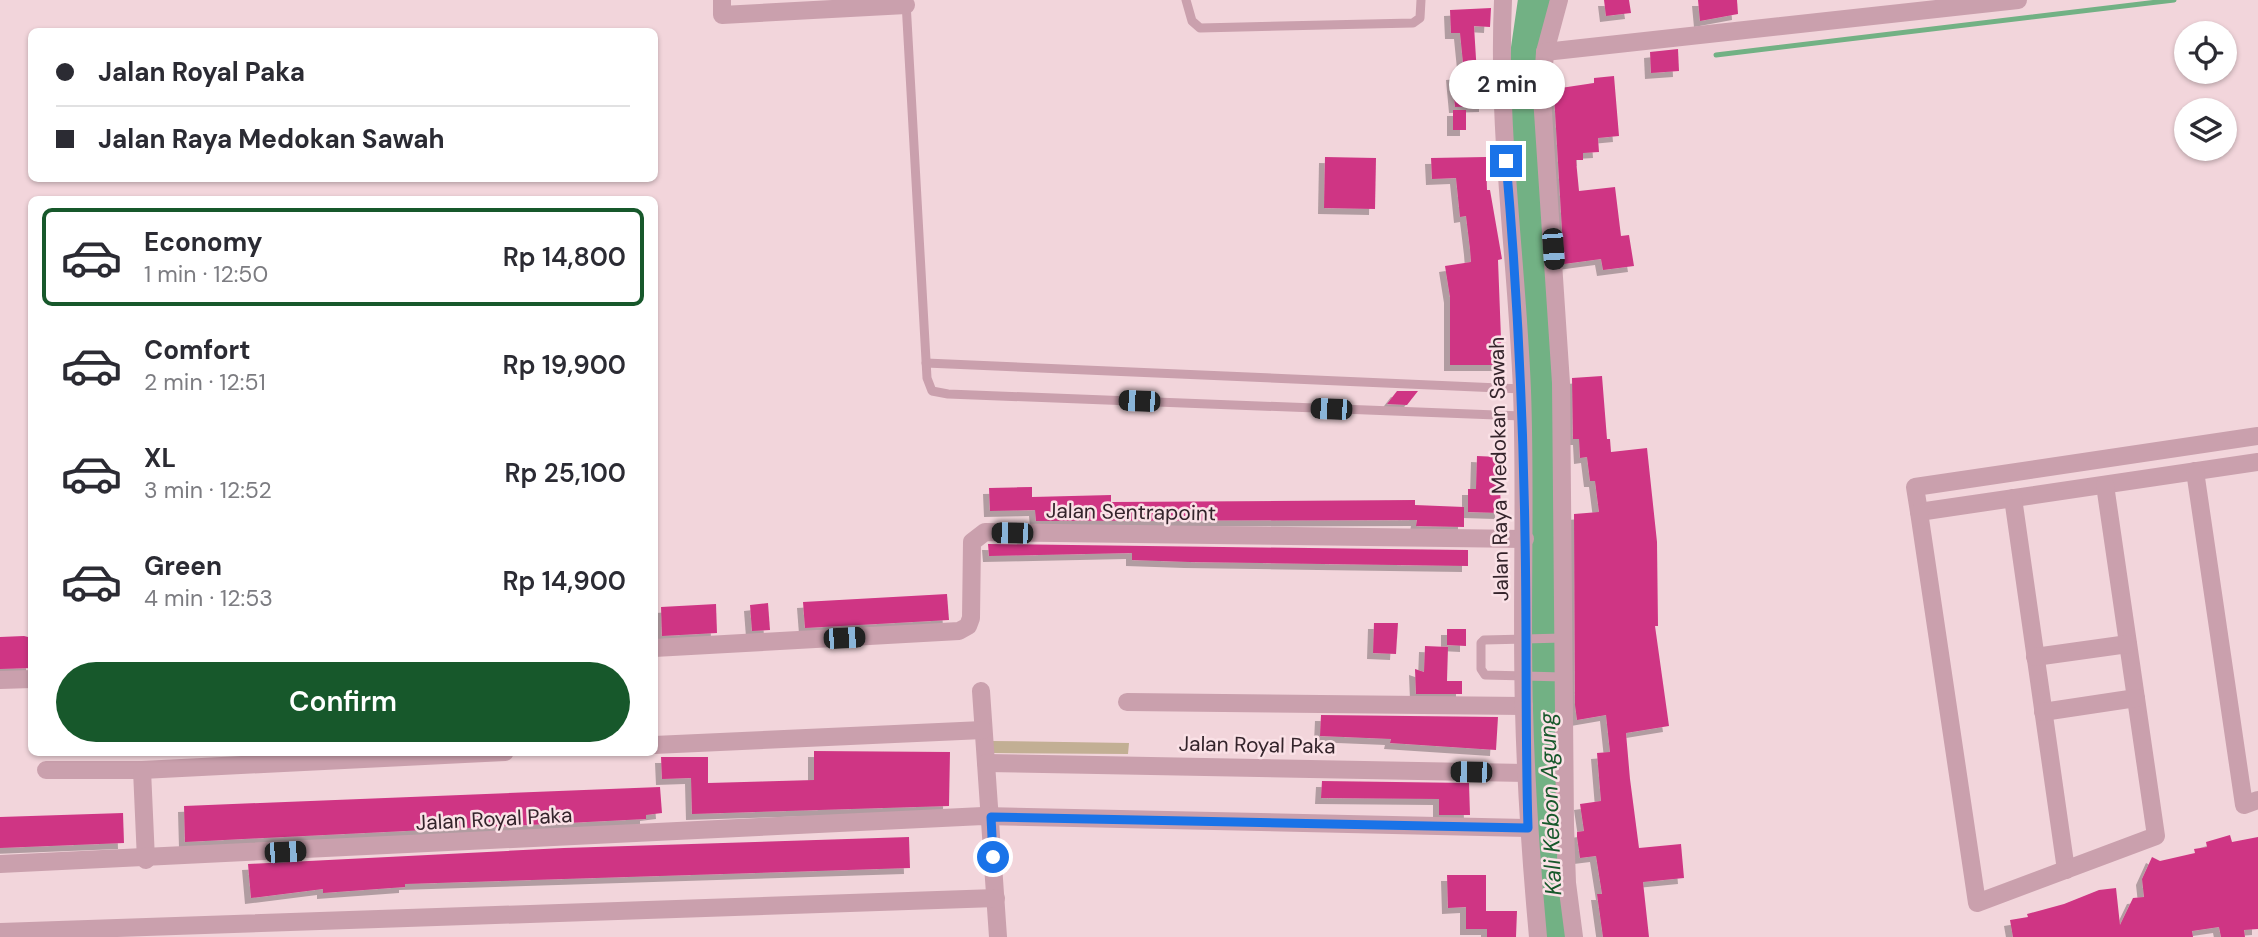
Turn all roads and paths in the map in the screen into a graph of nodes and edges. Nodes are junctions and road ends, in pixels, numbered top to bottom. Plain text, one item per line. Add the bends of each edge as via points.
1 (722, 0) edge
2 (1186, 0) edge
3 (1421, 0) edge
4 (1503, 0) edge
5 (1559, 0) edge
6 (2018, 0) edge
7 (906, 3) edge
8 (1545, 52) junction
9 (926, 363) junction
10 (1522, 389) junction
11 (1522, 416) junction
12 (2258, 436) edge
13 (2258, 462) edge
14 (2195, 471) junction
15 (2105, 485) junction
16 (2013, 498) junction
17 (1919, 512) junction
18 (1525, 540) junction
19 (1529, 638) junction
20 (1560, 638) junction
21 (2128, 643) junction
22 (658, 648) edge
23 (2035, 657) junction
24 (1562, 677) junction
25 (1529, 678) junction
26 (28, 679) edge
27 (0, 680) edge
28 (981, 691) dead end
29 (2136, 698) junction
30 (1127, 702) dead end
31 (1524, 706) junction
32 (2043, 712) junction
33 (984, 730) junction
34 (658, 745) edge
35 (422, 756) edge
36 (986, 763) junction
37 (154, 769) junction
38 (46, 770) dead end
39 (1526, 773) junction
40 (2258, 800) edge
41 (991, 817) junction
42 (1528, 828) junction
43 (146, 860) junction
44 (0, 864) edge
45 (2066, 870) junction
46 (996, 898) junction
47 (0, 932) edge
48 (998, 937) edge
49 (1538, 937) edge
50 (1574, 937) edge

1 - 7 street via 722,15
2 - 3 lane via 1192,21 1200,28 1413,23 1420,18
4 - 10 street, Jalan Raya Medokan Sawah via 1500,85
5 - 8 street
6 - 8 street
7 - 9 lane
8 - 20 street via 1542,97 1560,383
9 - 10 lane
9 - 11 lane via 932,391 948,394
10 - 11 street, Jalan Raya Medokan Sawah
11 - 18 street, Jalan Raya Medokan Sawah
12 - 17 street via 1915,487
13 - 14 street
14 - 15 street
14 - 40 street via 2244,805
15 - 16 street
15 - 21 street
16 - 17 street
16 - 23 street
17 - 45 street via 1977,903
18 - 19 street, Jalan Raya Medokan Sawah
18 - 22 street, Jalan Sentrapoint via 985,532 972,542 971,618 959,631
19 - 20 lane
19 - 25 street, Jalan Raya Medokan Sawah
19 - 25 lane via 1484,640 1480,649 1483,674
20 - 24 street
21 - 23 street
21 - 29 street
23 - 32 street
24 - 25 lane
24 - 50 street via 1567,883
25 - 31 street, Jalan Raya Medokan Sawah
26 - 27 street
28 - 33 street
29 - 32 street
29 - 45 street via 2156,836
30 - 31 street
31 - 39 street, Jalan Raya Medokan Sawah
32 - 45 street
33 - 34 street
33 - 36 street
35 - 37 street
36 - 39 street, Jalan Royal Paka
36 - 41 street
37 - 38 street
37 - 43 street
39 - 42 street, Jalan Raya Medokan Sawah
41 - 42 street, Jalan Royal Paka
41 - 43 street, Jalan Royal Paka
41 - 46 street
42 - 49 street, Jalan Raya Medokan Sawah
43 - 44 street, Jalan Royal Paka
46 - 47 street
46 - 48 street

